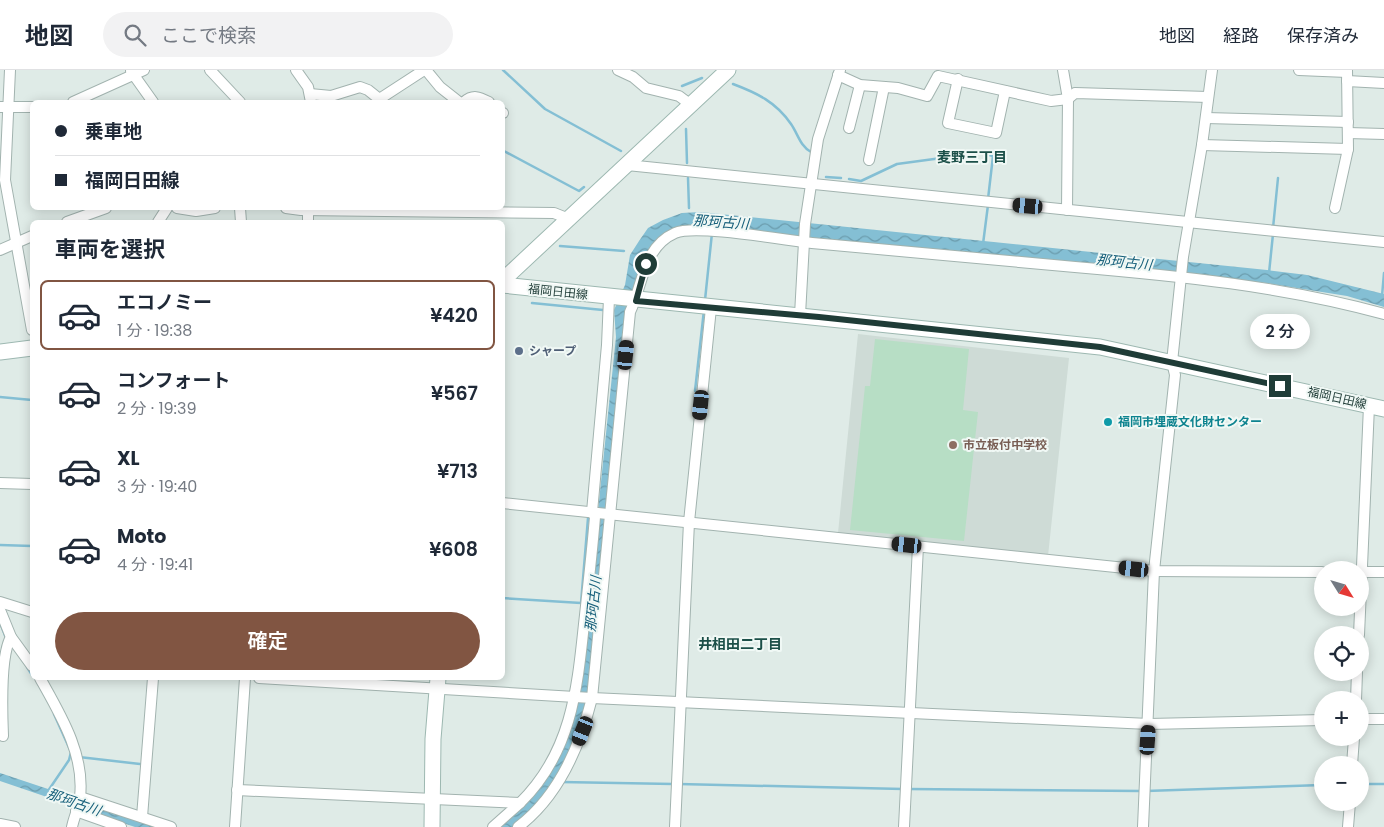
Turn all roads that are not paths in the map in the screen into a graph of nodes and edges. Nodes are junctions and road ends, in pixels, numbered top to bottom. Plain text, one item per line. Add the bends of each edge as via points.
1 (10, 70) edge
2 (144, 70) edge
3 (210, 70) edge
4 (296, 70) edge
5 (425, 70) edge
6 (620, 70) edge
7 (728, 70) edge
8 (1063, 70) edge
9 (1212, 70) edge
10 (1299, 70) edge
11 (839, 72) edge
12 (132, 73) edge
13 (1347, 74) edge
14 (958, 79) junction
15 (1384, 83) edge
16 (860, 85) junction
17 (884, 87) junction
18 (1005, 91) junction
19 (1208, 97) junction
20 (311, 98) edge
21 (1068, 99) junction
22 (77, 100) edge
23 (152, 100) edge
24 (238, 100) edge
25 (456, 100) edge
26 (467, 100) edge
27 (483, 100) edge
28 (691, 105) junction
29 (4, 107) edge
30 (30, 107) edge
31 (1206, 118) junction
32 (1348, 122) junction
33 (849, 128) dead end
34 (1348, 133) junction
35 (1384, 134) edge
36 (1202, 144) junction
37 (1348, 149) junction
38 (869, 160) dead end
39 (627, 165) junction
40 (2, 176) edge
41 (812, 186) junction
42 (1335, 208) dead end
43 (190, 210) edge
44 (202, 210) edge
45 (406, 210) edge
46 (1067, 210) junction
47 (88, 211) edge
48 (569, 219) junction
49 (72, 220) edge
50 (1190, 221) junction
51 (30, 237) edge
52 (804, 242) junction
53 (1384, 242) edge
54 (16, 243) junction
55 (0, 250) edge
56 (1182, 276) junction
57 (505, 278) edge
58 (505, 286) edge
59 (611, 298) junction
60 (636, 301) junction
61 (711, 308) junction
62 (1384, 314) edge
63 (800, 315) junction
64 (30, 319) edge
65 (30, 348) edge
66 (0, 352) edge
67 (1172, 362) junction
68 (1377, 407) edge
69 (0, 483) edge
70 (30, 484) edge
71 (505, 503) edge
72 (592, 512) junction
73 (610, 514) junction
74 (689, 522) junction
75 (918, 546) junction
76 (1362, 561) edge
77 (1154, 571) junction
78 (1314, 572) edge
79 (1369, 572) edge
80 (1384, 572) edge
81 (0, 602) edge
82 (0, 610) edge
83 (30, 611) edge
84 (11, 637) junction
85 (30, 663) edge
86 (0, 677) edge
87 (41, 680) edge
88 (153, 680) edge
89 (246, 680) edge
90 (364, 680) edge
91 (438, 682) edge
92 (576, 696) junction
93 (592, 698) junction
94 (681, 701) junction
95 (910, 712) junction
96 (1369, 719) edge
97 (1384, 719) edge
98 (1314, 720) edge
99 (1149, 724) junction
100 (3, 736) dead end
101 (237, 790) junction
102 (80, 797) junction
103 (432, 799) junction
104 (520, 803) junction
105 (1349, 811) edge
106 (76, 812) junction
107 (142, 817) junction
108 (0, 824) edge
109 (15, 827) edge
110 (72, 827) edge
111 (120, 827) edge
112 (170, 827) edge
113 (235, 827) edge
114 (432, 827) edge
115 (493, 827) edge
116 (518, 827) edge
117 (675, 827) edge
118 (904, 827) edge
119 (1143, 827) edge
120 (1348, 827) edge

1 - 29 street
2 - 12 street
3 - 24 street
4 - 20 street
5 - 20 street via 381,98 360,87
5 - 25 street
6 - 28 street via 646,88 679,96
7 - 28 main road
8 - 21 street
9 - 19 street
10 - 13 street
11 - 16 street
11 - 41 street via 818,139
12 - 22 street
12 - 23 street
13 - 15 street
13 - 32 street
14 - 17 street via 938,76 928,96
14 - 18 street
14 - 18 street via 948,124 996,133
16 - 17 street
16 - 33 street
17 - 38 street
18 - 21 street via 1051,101
19 - 21 street via 1075,93
19 - 31 street
21 - 46 street
26 - 27 street via 472,96
28 - 39 main road
29 - 30 street
29 - 40 street
31 - 32 street
31 - 36 street
32 - 34 street
34 - 35 street
34 - 37 street
36 - 37 street
36 - 50 street
37 - 42 street
39 - 41 street
39 - 48 main road
40 - 54 street
41 - 46 street
41 - 52 street
43 - 44 street
45 - 48 street via 554,213
46 - 50 street
47 - 49 street
48 - 57 main road
50 - 53 street
50 - 56 street
51 - 54 street
52 - 56 street
52 - 60 street via 696,229 676,232 649,257
52 - 63 street
54 - 55 street
54 - 64 street
56 - 62 street via 1277,290
56 - 67 street
58 - 59 main road, 福岡日田線
59 - 60 main road, 福岡日田線
59 - 72 street
60 - 61 main road, 福岡日田線
60 - 73 street via 630,312
61 - 63 main road, 福岡日田線
61 - 74 street
63 - 67 main road, 福岡日田線 via 1100,347
65 - 66 main road
67 - 68 main road, 福岡日田線
67 - 77 street via 1175,375
68 - 76 street
69 - 70 street
71 - 72 street
72 - 73 street
72 - 92 street via 595,517
73 - 74 street
73 - 93 street
74 - 75 street
74 - 94 street
75 - 77 street
75 - 95 street
77 - 78 street
77 - 99 street
79 - 80 street
81 - 83 street
82 - 84 street
84 - 85 street
84 - 86 street via 6,643
86 - 100 street
87 - 102 street via 74,744 80,768
88 - 107 street
89 - 101 street
90 - 91 street
91 - 92 street
91 - 103 main road
92 - 93 street
92 - 104 street via 558,751
93 - 94 street
93 - 116 street via 583,731 568,765 546,799
94 - 95 street
94 - 117 street
95 - 99 street
95 - 118 street
96 - 97 street
98 - 99 street
99 - 119 street
101 - 103 street
101 - 113 street
102 - 106 street
102 - 107 street
103 - 104 street
103 - 114 main road
104 - 115 street
105 - 120 street
106 - 110 street
106 - 111 street
107 - 112 street
108 - 109 street

